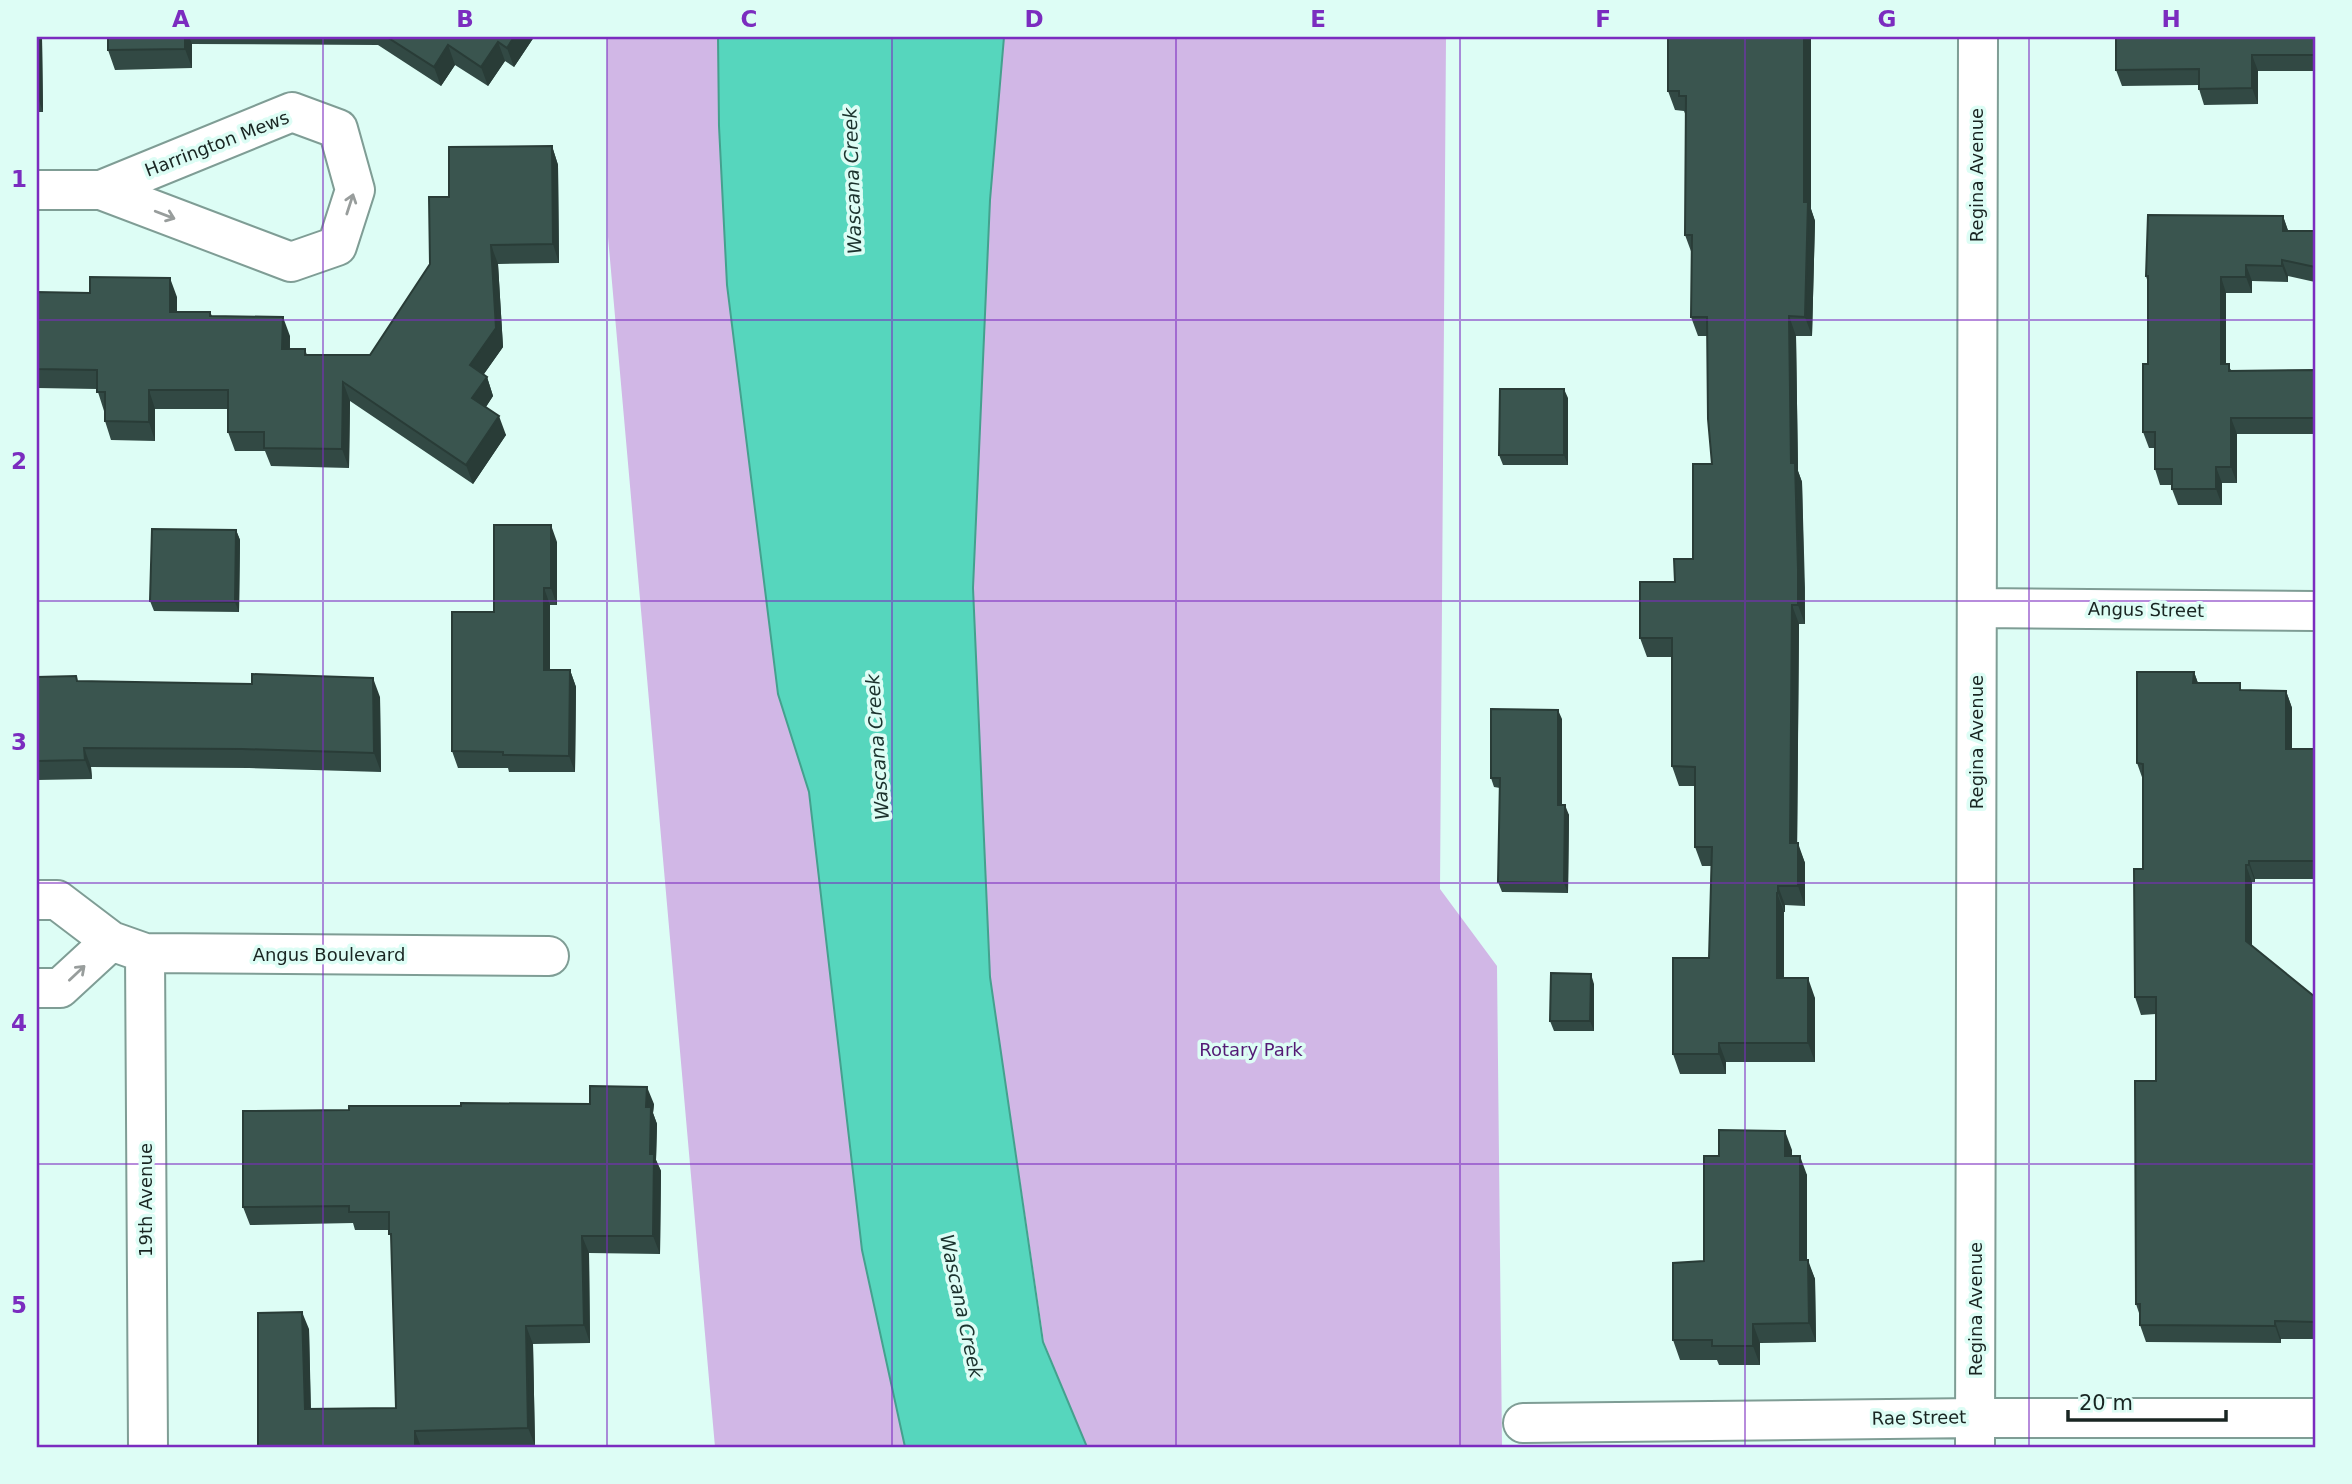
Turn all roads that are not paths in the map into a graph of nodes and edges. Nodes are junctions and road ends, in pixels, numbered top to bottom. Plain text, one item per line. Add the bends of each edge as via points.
1 (1978, 37) edge
2 (37, 190) edge
3 (101, 190) junction
4 (1977, 608) junction
5 (2315, 611) edge
6 (37, 900) edge
7 (128, 947) junction
8 (549, 956) dead end
9 (37, 988) edge
10 (2315, 1418) edge
11 (1523, 1423) dead end
12 (1976, 1432) edge
13 (149, 1447) edge

1 - 4 street, Regina Avenue
2 - 3 street, Harrington Mews
3 -> 3 street, Harrington Mews via 291,262 337,246 355,190 338,129 292,112
4 - 5 street, Angus Street
4 - 12 street, Regina Avenue
6 - 7 street via 57,900
7 - 8 street, Angus Boulevard
9 -> 7 street via 60,988
7 - 13 street, 19th Avenue
10 - 12 street, Rae Street
11 - 12 street, Rae Street

